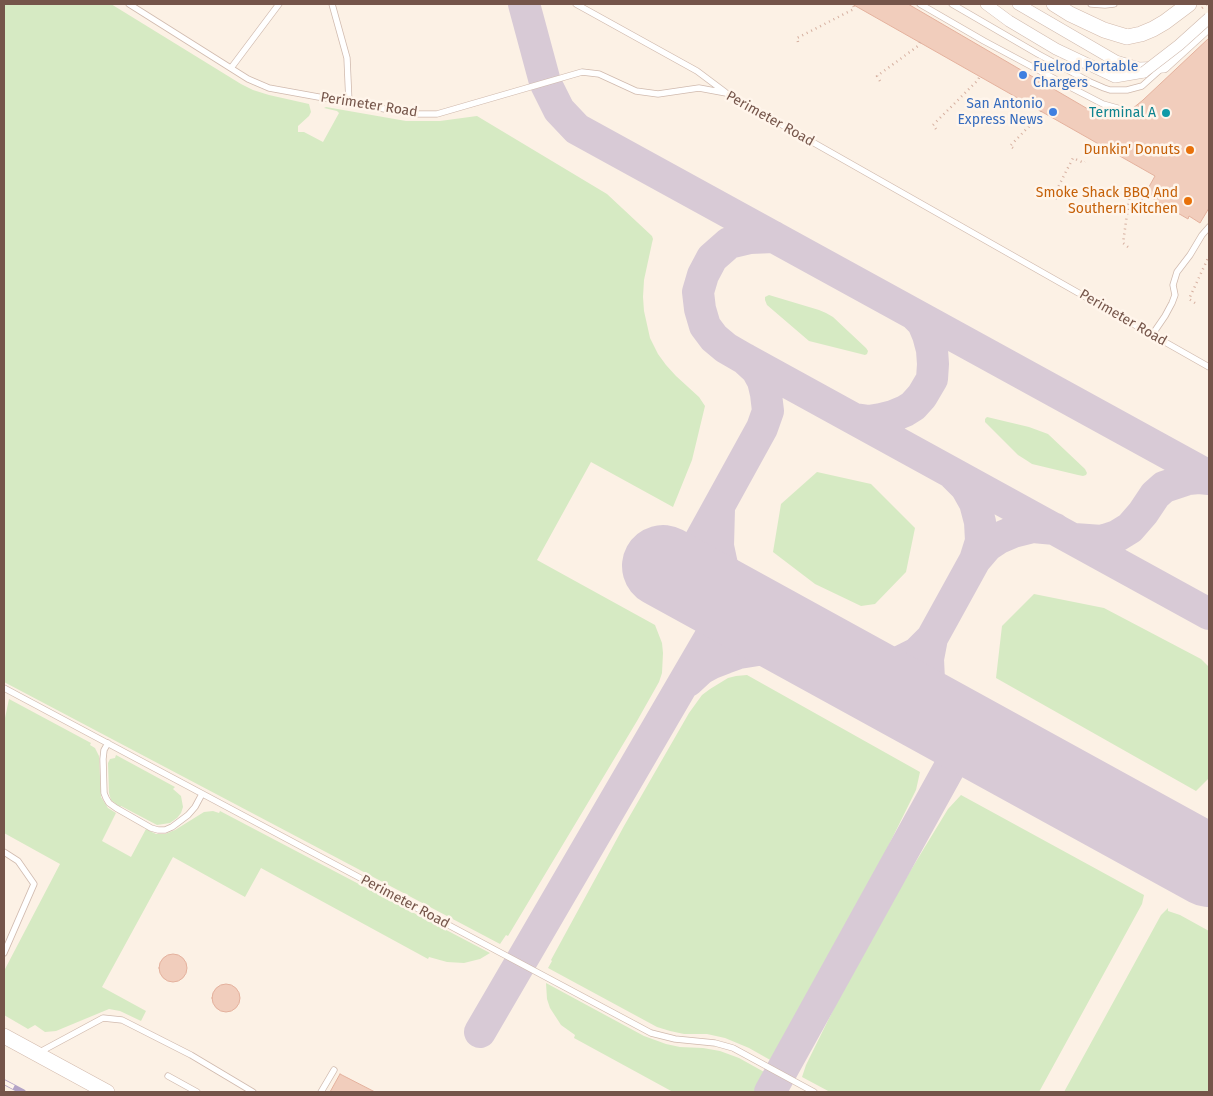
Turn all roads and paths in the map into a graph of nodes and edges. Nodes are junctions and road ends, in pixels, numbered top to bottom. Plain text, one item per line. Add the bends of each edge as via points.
1 (129, 4) edge
2 (278, 4) edge
3 (332, 4) edge
4 (576, 4) edge
5 (853, 4) edge
6 (920, 4) edge
7 (952, 4) edge
8 (986, 4) edge
9 (1018, 4) edge
10 (1054, 4) edge
11 (1091, 4) edge
12 (1114, 4) edge
13 (1189, 4) edge
14 (1209, 18) edge
15 (1209, 26) edge
16 (798, 42) dead end
17 (920, 42) dead end
18 (1164, 67) junction
19 (231, 68) junction
20 (980, 76) dead end
21 (880, 81) dead end
22 (726, 93) junction
23 (349, 103) junction
24 (1041, 111) dead end
25 (1128, 111) dead end
26 (936, 129) dead end
27 (1013, 148) dead end
28 (1085, 162) dead end
29 (1145, 198) dead end
30 (1057, 200) dead end
31 (1209, 227) edge
32 (1128, 247) dead end
33 (1209, 256) edge
34 (1195, 303) dead end
35 (1152, 335) junction
36 (1209, 367) edge
37 (4, 688) edge
38 (108, 743) junction
39 (202, 794) junction
40 (4, 852) edge
41 (4, 953) edge
42 (4, 1036) edge
43 (36, 1054) junction
44 (334, 1070) dead end
45 (168, 1076) dead end
46 (107, 1092) edge
47 (197, 1092) edge
48 (253, 1092) edge
49 (321, 1092) edge
50 (814, 1092) edge

1 - 19 lane, Perimeter Road
2 - 19 lane
3 - 23 lane via 347,58
4 - 22 lane via 697,70
5 - 16 path via 854,9 797,38
6 - 25 lane via 1070,87 1104,104
7 - 18 lane via 1038,54 1110,90 1142,86
8 - 14 street, bridge via 1056,49 1115,78 1144,72
9 - 18 street via 1116,61 1138,68
10 - 13 main road via 1104,30 1127,36 1154,29
11 - 12 lane
15 - 18 street
17 - 21 path via 877,76
19 - 23 lane, Perimeter Road via 269,88
20 - 26 path via 933,124
22 - 23 lane, Perimeter Road via 699,88 658,94 636,91 599,74 582,72 437,114 412,114
22 - 35 lane, Perimeter Road
24 - 27 path via 1010,146
28 - 30 path via 1073,158 1054,196
29 - 32 path via 1130,193 1123,244
31 - 35 lane via 1177,272 1173,285 1175,295
33 - 34 path via 1188,299
35 - 36 lane, Perimeter Road
37 - 38 lane, Perimeter Road
38 - 39 lane, Perimeter Road
38 - 39 lane via 104,750 106,798 116,808 151,828 165,830 172,827 188,815
39 - 50 lane, Perimeter Road via 651,1033 733,1048
40 - 41 lane via 18,861 34,884
42 - 43 main road
43 - 46 main road
43 - 48 lane via 104,1018 122,1020
44 - 49 lane
45 - 47 lane

